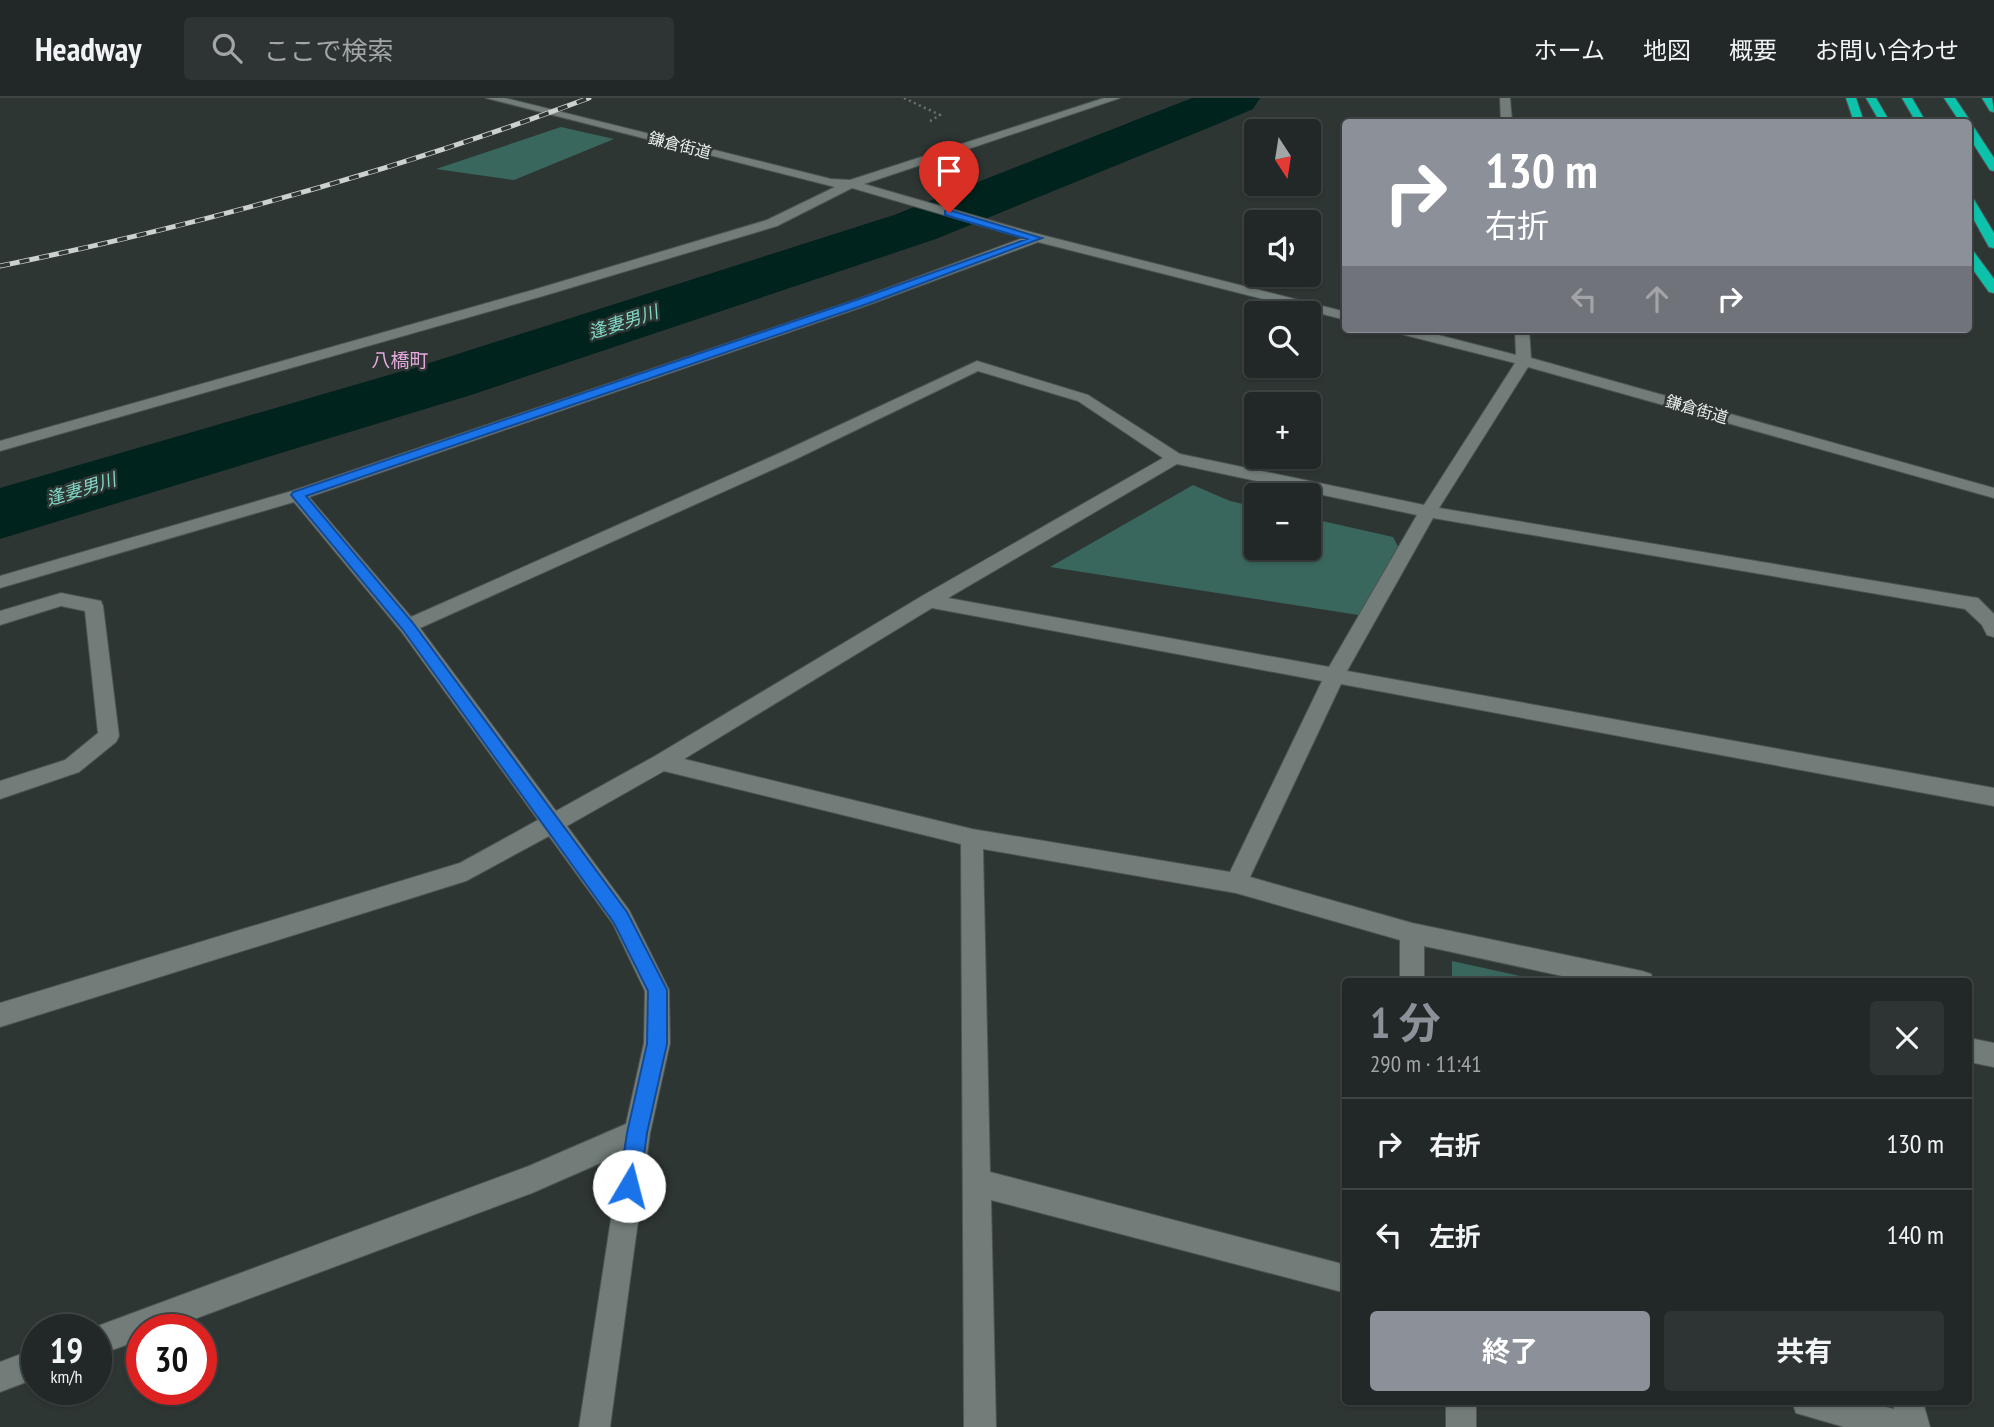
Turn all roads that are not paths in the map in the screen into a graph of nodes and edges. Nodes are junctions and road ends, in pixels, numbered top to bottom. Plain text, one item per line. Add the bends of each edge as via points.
1 (492, 98) edge
2 (1115, 98) edge
3 (1505, 98) edge
4 (1851, 98) edge
5 (1871, 98) edge
6 (1907, 98) edge
7 (1950, 98) edge
8 (1987, 98) edge
9 (1994, 109) edge
10 (1507, 119) edge
11 (1857, 119) edge
12 (1883, 119) edge
13 (1920, 119) edge
14 (1963, 119) edge
15 (1972, 133) edge
16 (1994, 167) edge
17 (850, 184) junction
18 (1972, 206) edge
19 (1033, 237) junction
20 (1994, 244) edge
21 (1972, 260) edge
22 (1972, 285) edge
23 (1994, 289) edge
24 (1994, 303) edge
25 (1342, 315) edge
26 (1414, 333) edge
27 (1522, 333) edge
28 (1524, 360) junction
29 (0, 446) edge
30 (1175, 458) junction
31 (1994, 493) edge
32 (298, 495) junction
33 (1429, 512) junction
34 (0, 582) edge
35 (929, 601) junction
36 (0, 618) edge
37 (408, 626) junction
38 (1994, 630) edge
39 (1335, 675) junction
40 (662, 762) junction
41 (0, 790) edge
42 (1994, 797) edge
43 (550, 822) junction
44 (972, 838) junction
45 (1236, 883) junction
46 (1412, 933) junction
47 (1412, 978) edge
48 (1623, 978) edge
49 (0, 1016) edge
50 (1972, 1051) edge
51 (1994, 1055) edge
52 (637, 1133) junction
53 (979, 1183) junction
54 (1342, 1278) edge
55 (112, 1335) edge
56 (21, 1369) edge
57 (0, 1377) edge
58 (1461, 1405) edge
59 (1819, 1405) edge
60 (1909, 1405) edge
61 (594, 1427) edge
62 (980, 1427) edge
63 (1461, 1427) edge
64 (1903, 1427) edge
65 (1914, 1427) edge

1 - 17 street, 鎌倉街道
2 - 17 street
3 - 10 street
4 - 11 highway
5 - 12 highway
6 - 13 highway
7 - 14 highway
8 - 9 highway
15 - 16 highway
17 - 19 street, 鎌倉街道
17 - 29 street via 772,223
18 - 20 highway
19 - 25 street
19 - 32 street via 863,302
21 - 23 highway
22 - 24 highway
26 - 28 street, 鎌倉街道
27 - 28 street
28 - 31 street, 鎌倉街道
28 - 33 street
30 - 33 street
30 - 35 street
30 - 37 street via 1083,398 976,366 788,456
32 - 34 street
32 - 37 street
33 - 38 street via 1971,603
33 - 39 street
35 - 39 street
35 - 40 street
36 - 41 street via 61,599 94,606 109,736 72,766
37 - 43 street
39 - 42 street
39 - 45 street
40 - 43 street
40 - 44 street
43 - 49 street via 466,871
43 - 52 street via 621,917 657,990 657,1044
44 - 45 street
44 - 53 street
45 - 46 street
46 - 47 street
46 - 48 street
50 - 51 street
52 - 55 street via 532,1179
52 - 61 street
53 - 54 street
53 - 62 street
56 - 57 street
58 - 63 street
59 - 64 street
60 - 65 street

